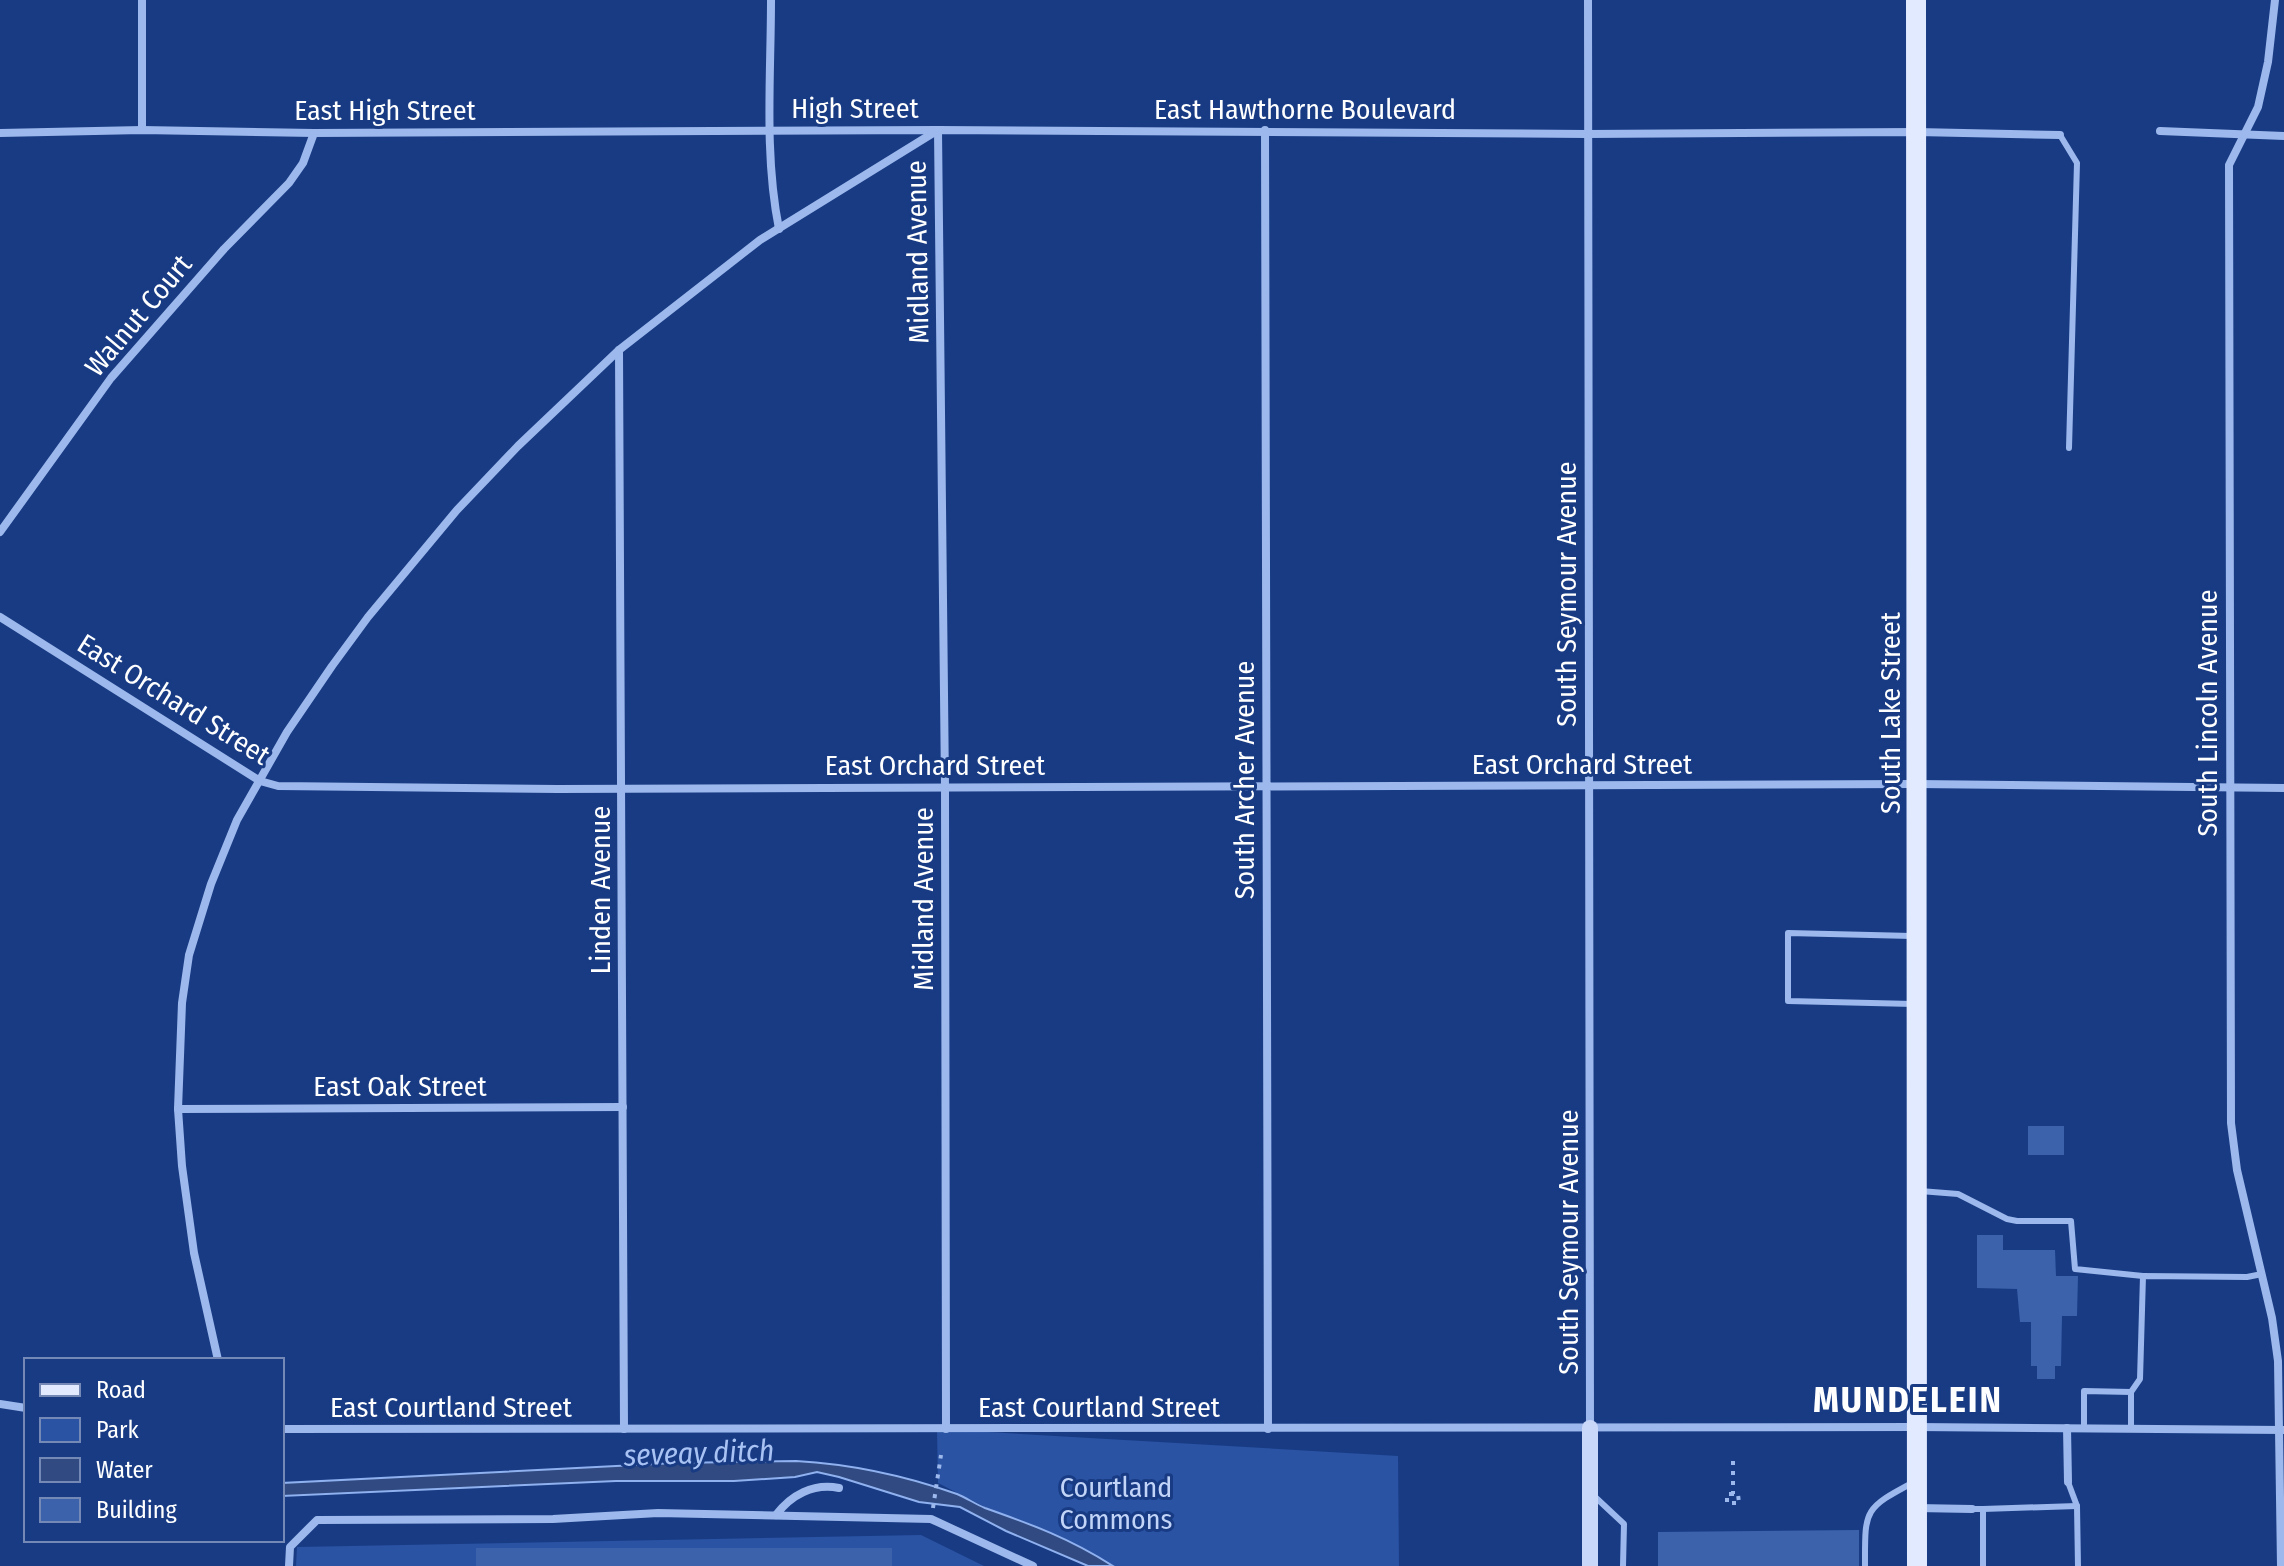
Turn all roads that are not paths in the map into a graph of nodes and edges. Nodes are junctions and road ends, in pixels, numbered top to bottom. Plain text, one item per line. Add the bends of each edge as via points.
1 (142, 0) edge
2 (771, 0) edge
3 (1588, 0) edge
4 (1916, 0) edge
5 (2275, 0) edge
6 (142, 130) junction
7 (938, 130) junction
8 (1265, 130) junction
9 (771, 131) junction
10 (2160, 131) dead end
11 (1917, 132) junction
12 (0, 133) edge
13 (314, 133) junction
14 (1587, 134) junction
15 (2060, 135) joint
16 (2242, 136) junction
17 (2284, 136) edge
18 (779, 229) junction
19 (619, 350) junction
20 (2069, 448) dead end
21 (0, 532) edge
22 (0, 617) edge
23 (260, 781) junction
24 (1917, 784) junction
25 (1589, 786) junction
26 (622, 787) junction
27 (945, 787) junction
28 (1265, 787) junction
29 (2230, 788) junction
30 (2284, 788) edge
31 (1917, 936) junction
32 (1917, 1004) junction
33 (623, 1107) junction
34 (178, 1109) junction
35 (1917, 1190) junction
36 (2262, 1274) junction
37 (2143, 1276) junction
38 (218, 1358) edge
39 (2131, 1392) junction
40 (0, 1404) edge
41 (24, 1408) edge
42 (1916, 1427) junction
43 (1590, 1428) junction
44 (2067, 1428) junction
45 (2084, 1428) junction
46 (284, 1429) edge
47 (624, 1429) junction
48 (946, 1429) junction
49 (1268, 1429) junction
50 (2131, 1429) junction
51 (2282, 1430) edge
52 (1917, 1480) junction
53 (2068, 1482) joint
54 (839, 1488) dead end
55 (1590, 1493) junction
56 (2077, 1506) junction
57 (1917, 1508) junction
58 (1972, 1509) joint
59 (1983, 1509) junction
60 (776, 1515) junction
61 (289, 1566) edge
62 (1033, 1566) edge
63 (1590, 1566) edge
64 (1623, 1566) edge
65 (1865, 1566) edge
66 (1917, 1566) edge
67 (1983, 1566) edge
68 (2078, 1566) edge
69 (2281, 1566) edge

1 - 6 street
2 - 9 street
3 - 14 street, South Seymour Avenue
4 - 11 main road, South Lake Street
5 - 16 street, South Lincoln Avenue via 2258,107
6 - 12 street, East High Street
6 - 13 street, East High Street
7 - 8 street, East Hawthorne Boulevard
7 - 9 street, High Street
7 - 18 street
7 - 27 street, Midland Avenue
8 - 14 street, East Hawthorne Boulevard
8 - 28 street, South Archer Avenue
9 - 13 street, East High Street
9 - 18 street
10 - 16 street
11 - 14 street, East Hawthorne Boulevard
11 - 15 street, East Hawthorne Boulevard
11 - 24 main road, South Lake Street
13 - 21 street, Walnut Court via 289,183 130,355
14 - 25 street, South Seymour Avenue
15 - 20 lane via 2077,163
16 - 17 street
16 - 29 street, South Lincoln Avenue via 2229,165
18 - 19 street
19 - 23 street via 457,510 332,666
19 - 26 street, Linden Avenue
22 - 23 street, East Orchard Street
23 - 26 street, East Orchard Street via 306,788
23 - 34 street via 237,820 189,955
24 - 25 street, East Orchard Street
24 - 29 street, East Orchard Street
24 - 31 main road, South Lake Street
25 - 28 street, East Orchard Street
25 - 43 street, South Seymour Avenue
26 - 27 street, East Orchard Street
26 - 33 street, Linden Avenue
27 - 28 street, East Orchard Street
27 - 48 street, Midland Avenue
28 - 49 street, South Archer Avenue
29 - 30 street, East Orchard Street
29 - 36 street, South Lincoln Avenue via 2231,1123
31 - 32 main road, South Lake Street
31 - 32 lane via 1788,933 1788,1001
32 - 35 main road, South Lake Street
33 - 34 street, East Oak Street
33 - 47 street, Linden Avenue
34 - 38 street via 194,1253
35 - 37 lane via 1958,1194 2007,1219 2071,1221 2075,1269
35 - 42 main road, South Lake Street
36 - 37 lane
36 - 51 street, South Lincoln Avenue via 2278,1361
37 - 39 lane via 2140,1379
39 - 45 lane via 2084,1391
39 - 50 lane
40 - 41 street
42 - 43 street, East Courtland Street
42 - 44 street, East Courtland Street
42 - 52 main road, South Lake Street
43 - 49 street, East Courtland Street
43 - 55 street
44 - 45 street, East Courtland Street
44 - 53 street
45 - 50 street, East Courtland Street
46 - 47 street, East Courtland Street
47 - 48 street, East Courtland Street
48 - 49 street, East Courtland Street
50 - 51 street, East Courtland Street
51 - 69 street, South Lincoln Avenue
52 - 57 main road, South Lake Street
52 - 65 lane via 1869,1511
53 - 56 lane
54 - 60 street via 805,1491 787,1500
55 - 63 street
55 - 64 lane via 1624,1524
56 - 59 lane
56 - 68 lane
57 - 58 street
57 - 66 main road, South Lake Street
58 - 59 lane
59 - 67 lane
60 - 61 street via 317,1520 290,1547
60 - 62 street via 931,1519

